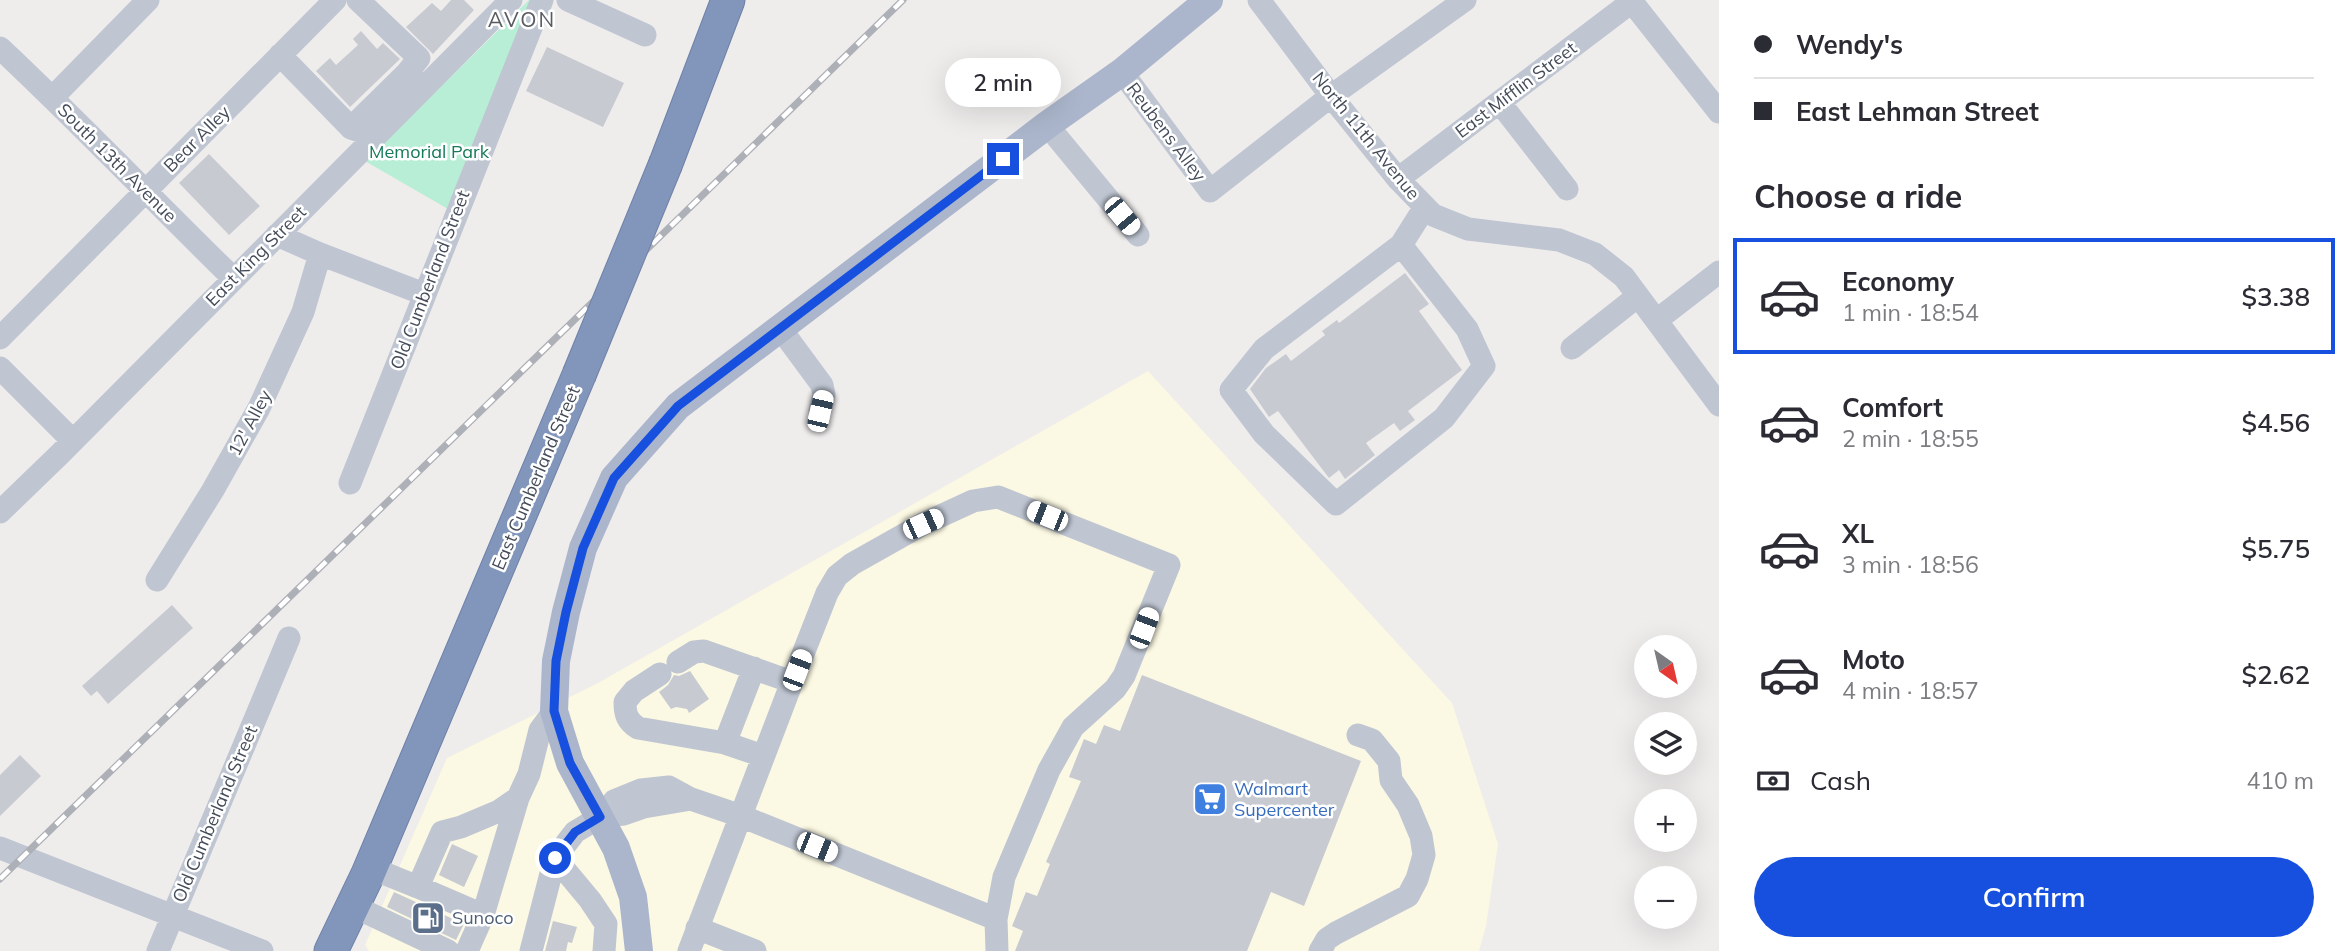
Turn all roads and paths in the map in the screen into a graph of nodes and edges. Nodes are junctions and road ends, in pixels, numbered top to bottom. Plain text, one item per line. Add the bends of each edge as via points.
1 (148, 0) edge
2 (358, 0) edge
3 (542, 0) edge
4 (568, 0) edge
5 (728, 0) edge
6 (1209, 0) edge
7 (1259, 0) edge
8 (507, 1) edge
9 (1461, 1) edge
10 (1633, 1) edge
11 (326, 3) edge
12 (645, 35) dead end
13 (0, 48) edge
14 (280, 55) junction
15 (1122, 72) junction
16 (414, 80) junction
17 (1331, 96) junction
18 (53, 97) junction
19 (1500, 103) junction
20 (1719, 112) edge
21 (1047, 125) junction
22 (351, 128) junction
23 (375, 136) junction
24 (1398, 179) junction
25 (1567, 189) dead end
26 (145, 192) junction
27 (1425, 207) junction
28 (277, 235) junction
29 (1138, 235) dead end
30 (1401, 245) junction
31 (320, 254) junction
32 (1719, 272) edge
33 (234, 279) junction
34 (424, 294) junction
35 (1638, 296) junction
36 (1657, 320) junction
37 (780, 328) junction
38 (0, 338) edge
39 (1572, 348) dead end
40 (0, 368) edge
41 (1719, 405) edge
42 (820, 411) dead end
43 (74, 441) junction
44 (350, 483) dead end
45 (0, 512) edge
46 (157, 580) dead end
47 (289, 638) dead end
48 (754, 668) junction
49 (792, 682) junction
50 (554, 711) junction
51 (1358, 735) dead end
52 (725, 743) junction
53 (763, 756) junction
54 (518, 797) junction
55 (741, 816) junction
56 (600, 817) junction
57 (0, 848) edge
58 (555, 858) junction
59 (370, 868) junction
60 (418, 887) junction
61 (545, 899) junction
62 (590, 900) junction
63 (353, 906) junction
64 (483, 915) junction
65 (172, 916) junction
66 (996, 919) junction
67 (697, 928) junction
68 (750, 950) edge
69 (158, 951) edge
70 (262, 951) edge
71 (331, 951) edge
72 (448, 951) edge
73 (467, 951) edge
74 (531, 951) edge
75 (604, 951) edge
76 (639, 951) edge
77 (689, 951) edge
78 (998, 951) edge
79 (1320, 951) edge

1 - 18 street
2 - 16 street via 419,58
3 - 34 street, Old Cumberland Street
4 - 12 street
5 - 59 highway, East Cumberland Street, bridge via 579,375
6 - 15 main road
7 - 17 street, North 11th Avenue
8 - 16 street, East King Street
9 - 17 street
10 - 19 street, East Mifflin Street
10 - 20 street
11 - 14 street, Bear Alley
13 - 18 street, South 13th Avenue
14 - 22 street
14 - 26 street, Bear Alley
15 - 17 street, Reubens Alley via 1210,191
15 - 21 main road
16 - 22 street
16 - 23 street, East King Street
17 - 24 street, North 11th Avenue
18 - 26 street, South 13th Avenue
19 - 24 street, East Mifflin Street
19 - 25 street
21 - 29 street
21 - 37 main road
22 - 23 street
23 - 28 street, East King Street
24 - 27 street, North 11th Avenue
26 - 33 street, South 13th Avenue
26 - 38 street, Bear Alley
27 - 30 street
27 - 35 street, North 11th Avenue via 1468,229 1559,240 1595,254 1624,277
28 - 31 street
28 - 33 street, East King Street
30 - 30 street via 1264,349 1231,390 1264,434 1336,504 1444,418 1484,366 1467,330
31 - 34 street
31 - 46 street, 12' Alley via 303,312 259,408
32 - 36 street
33 - 43 street, East King Street
34 - 44 street, Old Cumberland Street
35 - 36 street, North 11th Avenue
35 - 39 street
36 - 41 street, North 11th Avenue
37 - 42 street via 822,385
37 - 50 main road via 678,406 614,478 583,548 566,612 556,661
40 - 43 street
43 - 45 street, East King Street
47 - 65 street, Old Cumberland Street
48 - 49 street
48 - 52 street
48 - 52 street via 704,651 694,652 634,691 625,702 629,722 641,729
49 - 53 street
49 - 66 street via 837,576 923,524 973,501 998,497 1169,565 1124,676 1073,727 1049,770 1004,877
50 - 54 street via 540,730
50 - 56 main road via 570,763
51 - 79 street via 1372,740 1389,761 1391,780 1408,806 1424,855 1408,896 1336,933
52 - 53 street
53 - 55 street
54 - 60 street via 499,811 442,832
54 - 64 street
55 - 56 street via 669,787 641,790 614,801
55 - 66 street
55 - 67 street
56 - 58 street via 575,832
56 - 76 main road via 633,897
57 - 65 street
58 - 61 street
58 - 62 street
59 - 60 street
59 - 63 highway, East Cumberland Street
60 - 64 street
61 - 62 street via 568,896
61 - 74 street
62 - 75 street via 606,924
63 - 71 highway, East Cumberland Street
63 - 72 street
64 - 73 street
65 - 69 street, Old Cumberland Street
65 - 70 street
66 - 78 street
67 - 68 street
67 - 77 street

